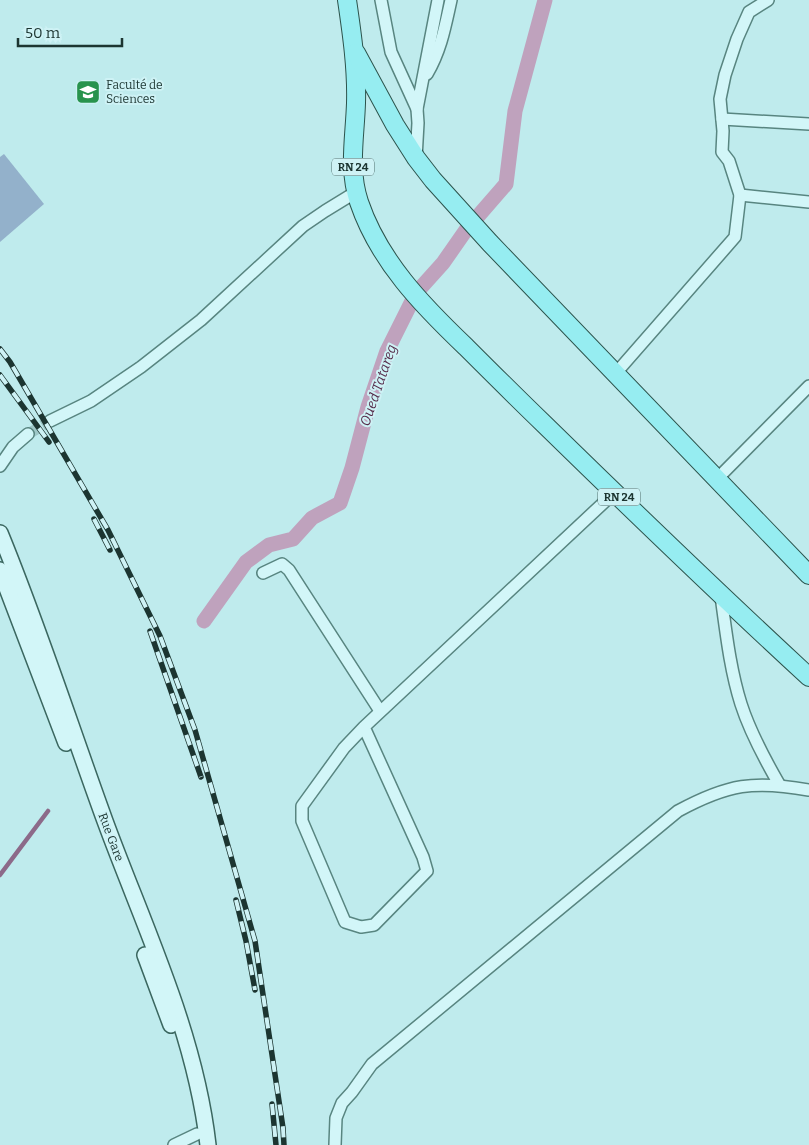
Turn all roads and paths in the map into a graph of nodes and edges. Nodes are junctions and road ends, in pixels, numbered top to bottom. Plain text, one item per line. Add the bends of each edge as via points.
1 (347, 0) edge
2 (381, 0) edge
3 (438, 0) edge
4 (450, 0) edge
5 (768, 0) edge
6 (354, 50) junction
7 (423, 79) junction
8 (417, 109) junction
9 (722, 119) junction
10 (809, 124) edge
11 (416, 158) junction
12 (356, 192) junction
13 (740, 195) junction
14 (809, 202) edge
15 (616, 373) junction
16 (809, 386) edge
17 (50, 421) tunnel mouth
18 (28, 434) tunnel mouth
19 (0, 466) edge
20 (717, 479) junction
21 (614, 492) junction
22 (1, 537) edge
23 (0, 570) edge
24 (262, 573) dead end
25 (809, 575) edge
26 (721, 596) junction
27 (809, 677) edge
28 (380, 711) junction
29 (364, 727) junction
30 (779, 784) junction
31 (809, 790) edge
32 (198, 1139) edge
33 (174, 1145) edge
34 (208, 1145) edge
35 (335, 1145) edge

1 - 6 main road, RN 24
2 - 8 street via 391,52
3 - 7 street
4 - 7 street via 436,59
5 - 9 street via 749,12 737,39 720,99
6 - 11 main road, RN 24
6 - 12 main road, RN 24 via 356,102 352,158
7 - 8 street
8 - 11 street
9 - 10 street
9 - 13 street via 722,152 729,161
11 - 15 main road, RN 24 via 490,243
12 - 17 street via 303,226 201,320 141,367 91,400
12 - 21 main road, RN 24 via 372,233 398,275 432,314
13 - 14 street
13 - 15 street via 735,237
15 - 20 main road, RN 24
16 - 20 street
18 - 19 street via 13,447
20 - 25 main road, RN 24
21 - 26 main road, RN 24
21 - 28 street
22 - 34 main road, Rue Gare via 171,992 199,1088
23 - 32 main road, Rue Gare via 161,995 178,1046
24 - 28 street via 282,564 289,570
26 - 27 main road, RN 24
26 - 30 street via 740,702 757,746
28 - 29 street
29 - 29 street via 427,871 374,925 361,927 345,922 302,821 302,806 344,748
30 - 31 street
30 - 35 street via 730,788 705,796 678,811 372,1064 342,1103 336,1118
32 - 33 street

